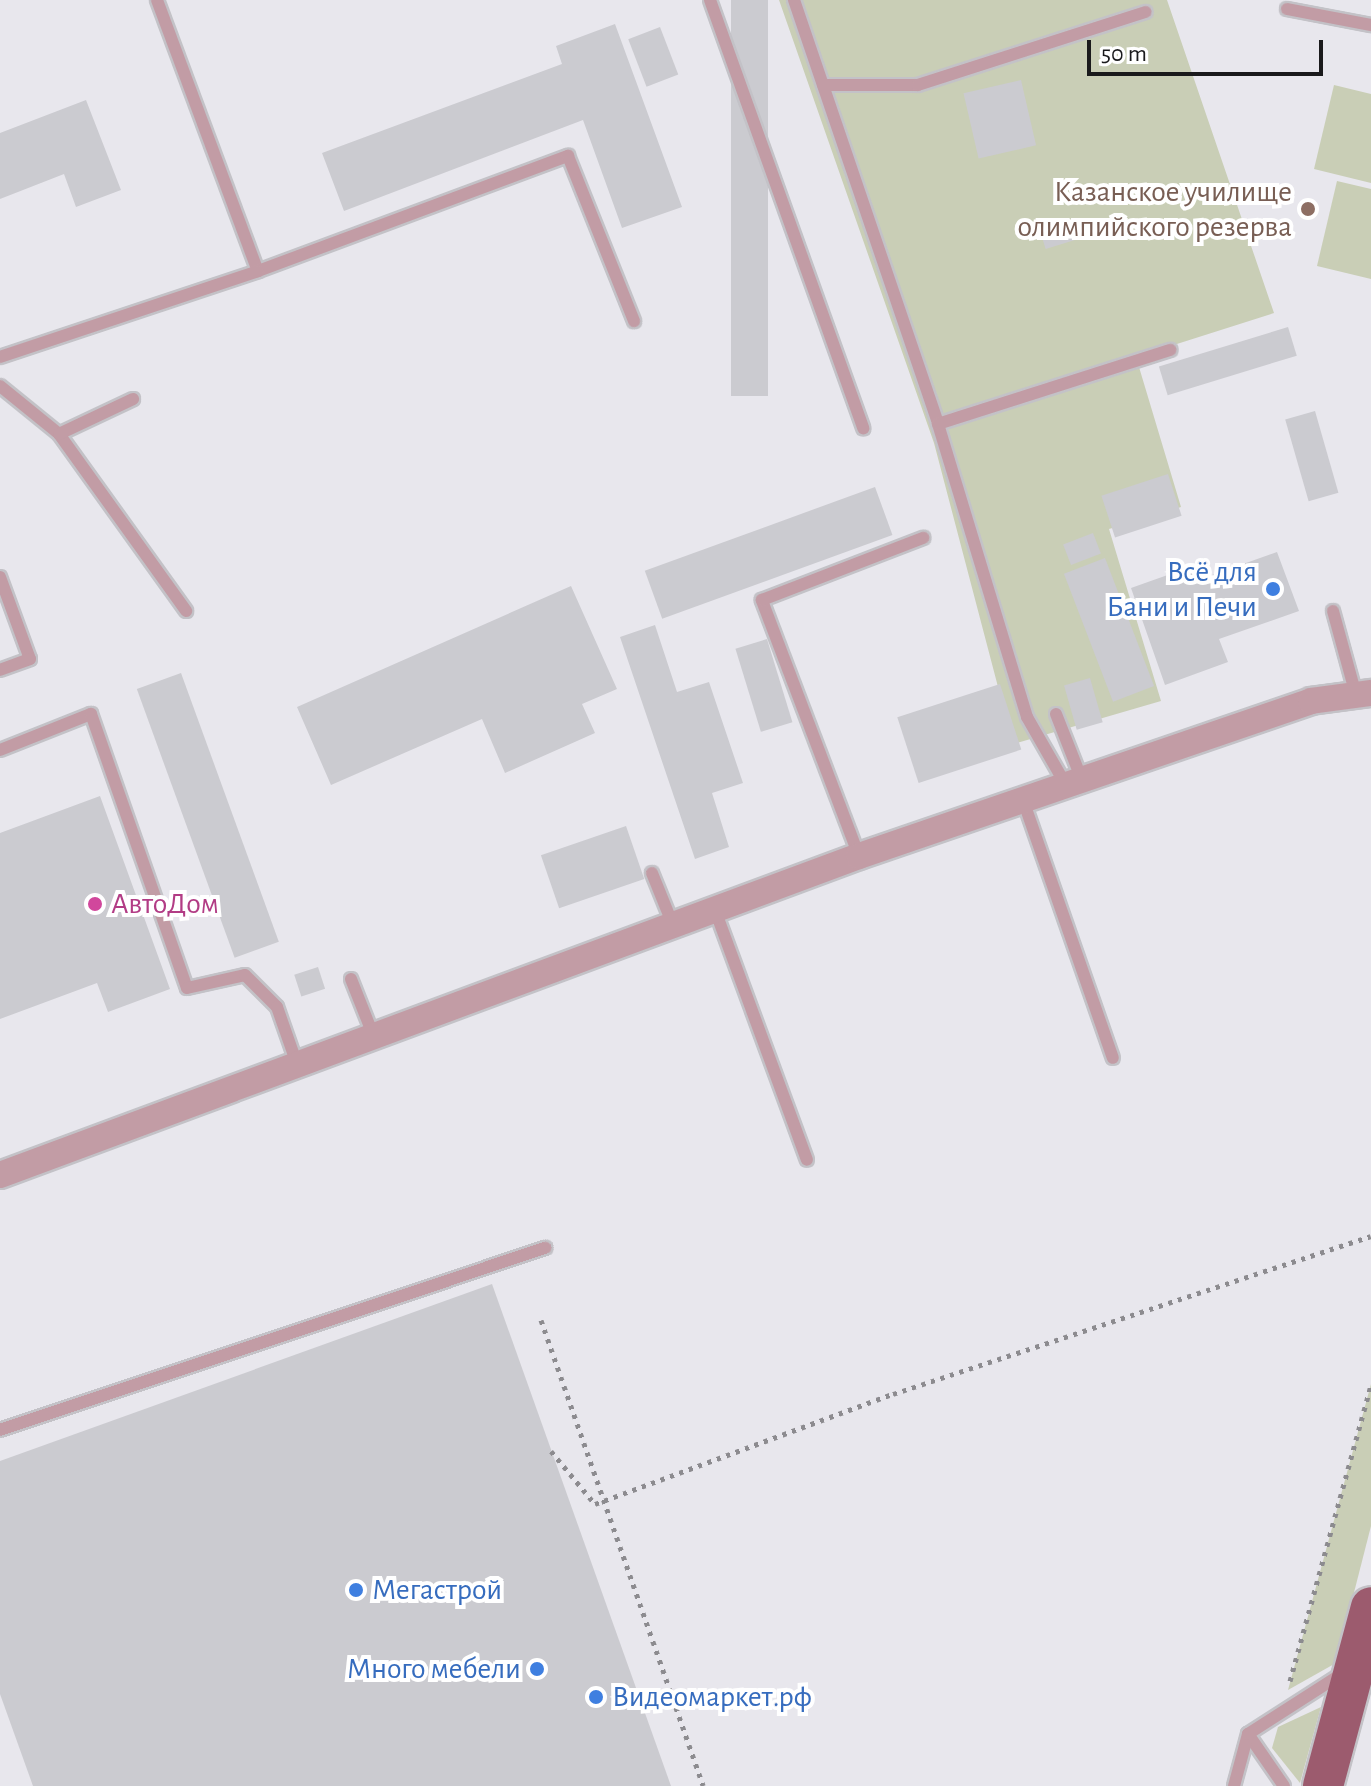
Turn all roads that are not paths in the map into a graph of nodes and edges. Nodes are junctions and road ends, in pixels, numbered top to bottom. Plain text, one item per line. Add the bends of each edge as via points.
1 (157, 0) edge
2 (710, 0) edge
3 (794, 0) edge
4 (1287, 9) dead end
5 (1146, 12) dead end
6 (1371, 25) edge
7 (823, 85) junction
8 (258, 271) junction
9 (634, 321) dead end
10 (1170, 350) dead end
11 (0, 357) edge
12 (0, 386) edge
13 (133, 399) dead end
14 (938, 424) junction
15 (863, 428) dead end
16 (59, 434) junction
17 (923, 538) dead end
18 (0, 577) edge
19 (186, 611) dead end
20 (1333, 611) dead end
21 (0, 670) edge
22 (1364, 694) edge
23 (1056, 714) dead end
24 (0, 750) edge
25 (1074, 782) junction
26 (1023, 800) junction
27 (859, 856) junction
28 (652, 873) dead end
29 (715, 910) junction
30 (673, 925) junction
31 (351, 979) dead end
32 (374, 1037) junction
33 (1113, 1058) dead end
34 (297, 1064) junction
35 (807, 1160) dead end
36 (0, 1175) edge
37 (545, 1248) dead end
38 (0, 1430) edge
39 (1371, 1607) edge
40 (1355, 1664) junction
41 (1248, 1734) junction
42 (1234, 1786) edge
43 (1284, 1786) edge
44 (1323, 1786) edge

1 - 8 lane
2 - 15 lane
3 - 7 lane
4 - 6 lane
5 - 7 lane via 918,85
7 - 14 lane
8 - 9 lane via 568,156
8 - 11 lane
10 - 14 lane
12 - 16 lane
13 - 16 lane
14 - 25 lane via 1027,717
16 - 19 lane
17 - 27 lane via 762,600
18 - 21 lane via 30,659
20 - 22 lane
22 - 25 street via 1311,701
23 - 25 lane
24 - 34 lane via 91,714 187,988 245,975 277,1007
25 - 26 street
26 - 27 street
26 - 33 lane
27 - 29 street
28 - 30 lane
29 - 30 street
29 - 35 lane
30 - 32 street
31 - 32 lane
32 - 34 street
34 - 36 street
37 - 38 lane
39 - 40 main road
40 - 41 lane
40 - 44 main road
41 - 42 lane
41 - 43 lane

